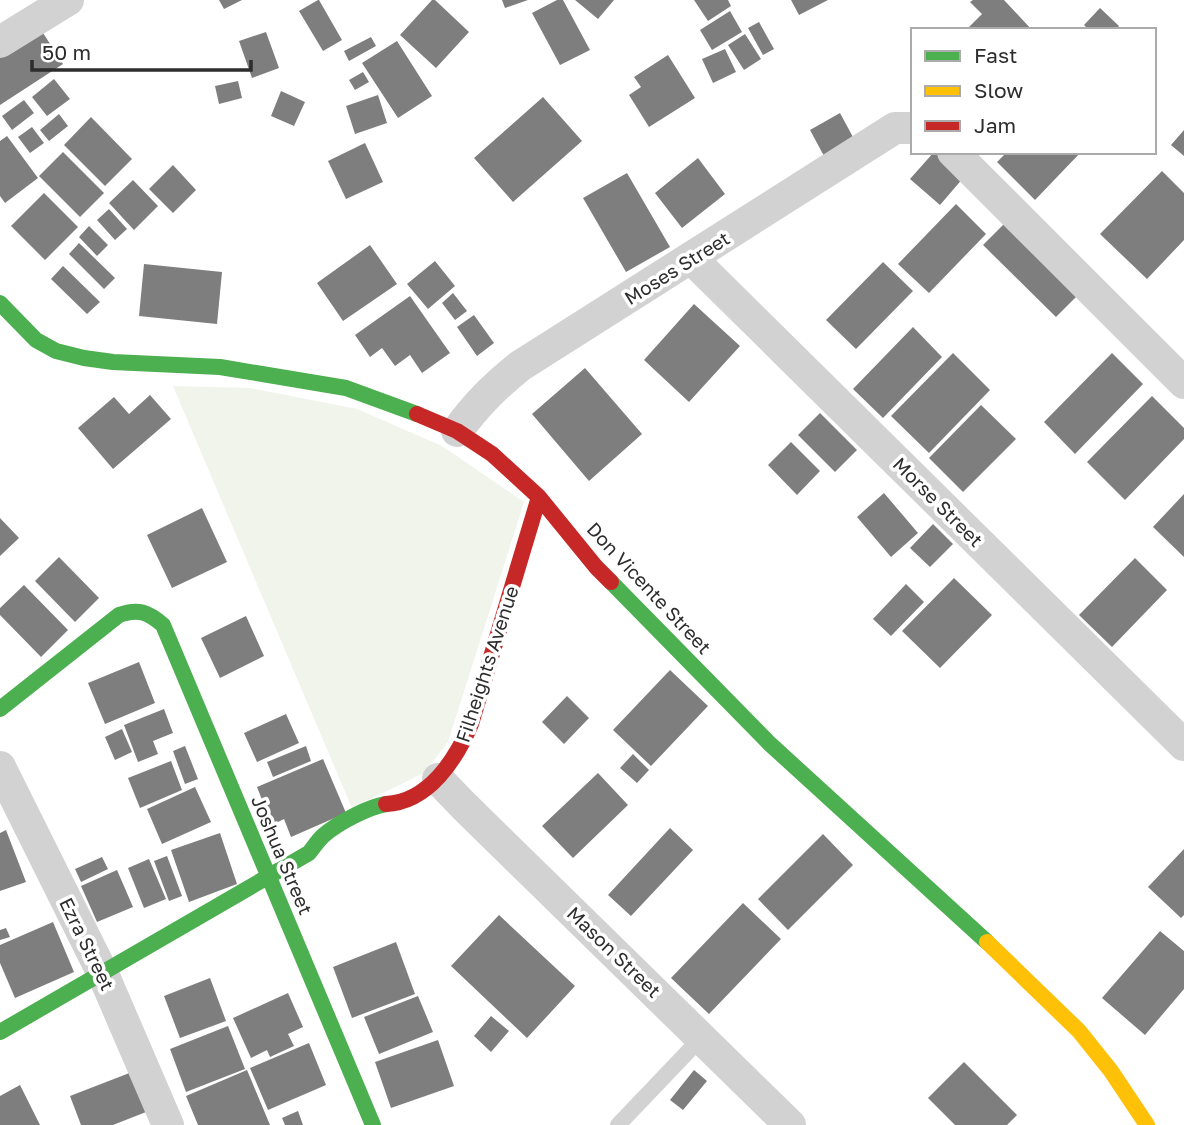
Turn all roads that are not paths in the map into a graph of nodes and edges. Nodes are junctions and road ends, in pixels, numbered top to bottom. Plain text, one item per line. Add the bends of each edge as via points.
1 (68, 0) edge
2 (0, 42) edge
3 (911, 128) edge
4 (955, 154) edge
5 (692, 259) junction
6 (0, 303) edge
7 (1184, 383) edge
8 (457, 431) junction
9 (539, 497) junction
10 (0, 709) edge
11 (1184, 745) edge
12 (0, 767) edge
13 (438, 779) junction
14 (398, 804) joint
15 (309, 853) joint
16 (268, 875) junction
17 (103, 974) junction
18 (0, 1032) edge
19 (701, 1038) junction
20 (169, 1125) edge
21 (373, 1125) edge
22 (618, 1125) edge
23 (790, 1125) edge
24 (1147, 1125) edge

1 - 2 street
3 - 5 street, Moses Street via 895,128
4 - 7 street
5 - 8 street, Moses Street via 520,366 476,406
5 - 11 street, Morse Street
6 - 8 street, Don Vicente Street via 36,340 56,351 113,362 220,367 346,388
8 - 9 street, Don Vicente Street via 492,454
9 - 13 street, Filheights Avenue via 471,724 463,745
9 - 24 street, Don Vicente Street via 596,567 770,744 1079,1031
10 - 16 street, Joshua Street via 119,615 131,611 152,615 163,625
12 - 17 street, Ezra Street
13 - 14 street, Filheights Avenue
13 - 19 street, Mason Street
14 - 15 street, Filheights Avenue via 387,820 333,850
15 - 16 street, Filheights Avenue
16 - 17 street, Filheights Avenue
16 - 21 street, Joshua Street
17 - 18 street, Filheights Avenue
17 - 20 street, Ezra Street
19 - 22 lane
19 - 23 street, Mason Street

